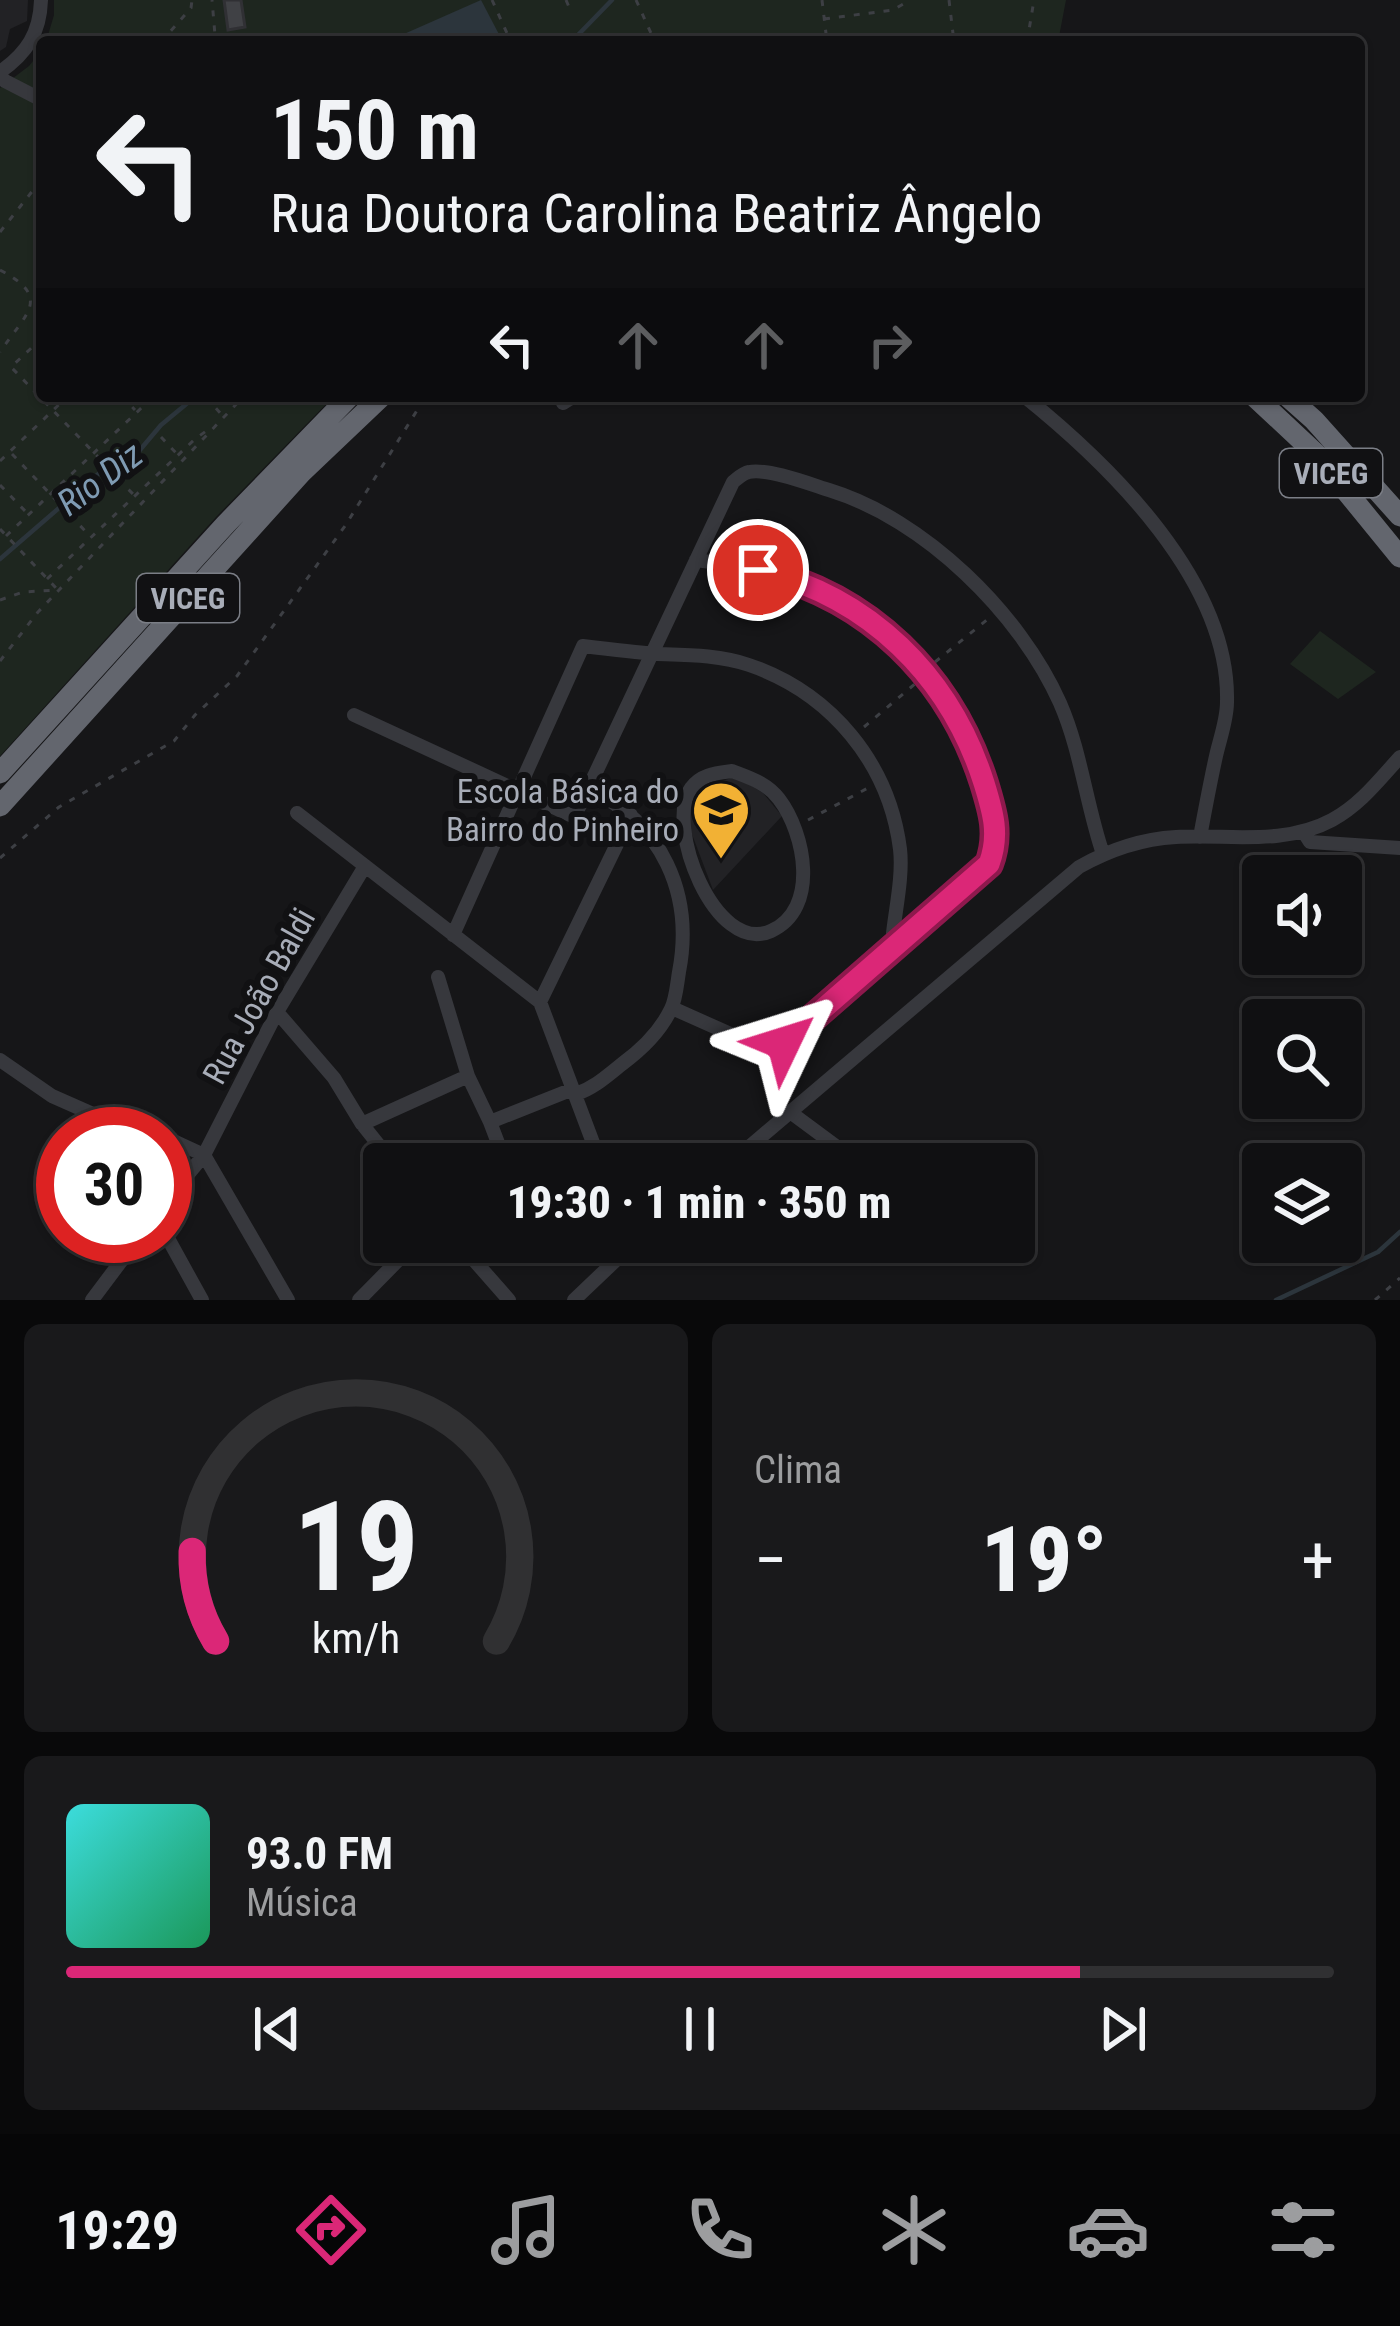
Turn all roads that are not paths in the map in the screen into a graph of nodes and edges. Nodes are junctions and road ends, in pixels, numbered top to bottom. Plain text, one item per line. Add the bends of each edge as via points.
1 (41, 0) edge
2 (0, 74) edge
3 (36, 97) dead end
4 (344, 402) edge
5 (376, 402) edge
6 (1031, 402) edge
7 (1260, 402) edge
8 (1294, 402) edge
9 (1400, 516) edge
10 (1400, 557) edge
11 (696, 560) junction
12 (652, 653) junction
13 (354, 715) dead end
14 (1400, 757) edge
15 (0, 773) edge
16 (588, 789) junction
17 (516, 791) junction
18 (0, 806) edge
19 (297, 813) dead end
20 (631, 815) junction
21 (574, 817) junction
22 (1303, 831) junction
23 (620, 838) junction
24 (1200, 838) junction
25 (685, 839) junction
26 (1400, 848) edge
27 (662, 851) junction
28 (1103, 854) junction
29 (364, 866) junction
30 (706, 896) junction
31 (681, 907) junction
32 (453, 935) junction
33 (900, 943) junction
34 (438, 977) dead end
35 (540, 1002) junction
36 (672, 1008) junction
37 (277, 1012) junction
38 (0, 1060) edge
39 (468, 1076) junction
40 (575, 1092) junction
41 (78, 1107) edge
42 (790, 1112) junction
43 (490, 1123) junction
44 (362, 1124) junction
45 (377, 1143) edge
46 (498, 1143) edge
47 (593, 1143) edge
48 (754, 1143) edge
49 (832, 1143) edge
50 (192, 1149) edge
51 (204, 1155) junction
52 (192, 1169) edge
53 (120, 1263) edge
54 (182, 1263) edge
55 (395, 1263) edge
56 (474, 1263) edge
57 (612, 1263) edge
58 (198, 1293) edge
59 (501, 1297) edge
60 (92, 1300) edge
61 (184, 1300) edge
62 (288, 1300) edge
63 (359, 1300) edge
64 (574, 1300) edge

1 - 2 street via 32,41
2 - 3 street
4 - 15 highway, VICEG
5 - 18 highway, VICEG via 301,473
6 - 24 street via 1147,514 1212,620 1227,707
7 - 10 highway, VICEG via 1315,453
8 - 9 highway, VICEG
11 - 12 street
11 - 28 street via 733,482 749,472 839,493 946,555 1021,638 1059,702
11 - 33 street via 786,577 868,620 926,672 958,717 994,814 996,845 989,864
12 - 16 street
12 - 17 street via 583,646
12 - 33 street via 749,665 800,688 844,724 892,808 901,854 892,933
13 - 17 street
14 - 22 street via 1353,806
16 - 20 street
16 - 21 street
17 - 21 street
17 - 32 street
19 - 29 street
20 - 23 street
20 - 27 street
21 - 23 street
22 - 24 street
22 - 26 street via 1310,842
23 - 35 street
24 - 28 street
25 - 27 street
25 - 30 street
25 - 30 street via 682,810 710,773 764,783 794,827 803,886 793,912 772,931 749,935 723,922
27 - 31 street
28 - 42 street
29 - 32 street
29 - 37 street, Rua João Baldi
30 - 31 street
31 - 36 street
32 - 35 street
33 - 36 street via 773,1048
34 - 39 street
35 - 40 street
36 - 40 street via 642,1048 592,1089
37 - 44 street
37 - 51 street, Rua João Baldi
38 - 41 street
39 - 43 street
39 - 44 street
40 - 43 street
40 - 47 street
42 - 48 street
42 - 49 street
43 - 46 street
44 - 45 street
50 - 51 street
51 - 52 street, Rua João Baldi
51 - 62 street
53 - 60 street
54 - 58 street
55 - 63 street
56 - 59 street
57 - 64 street
58 - 61 street

